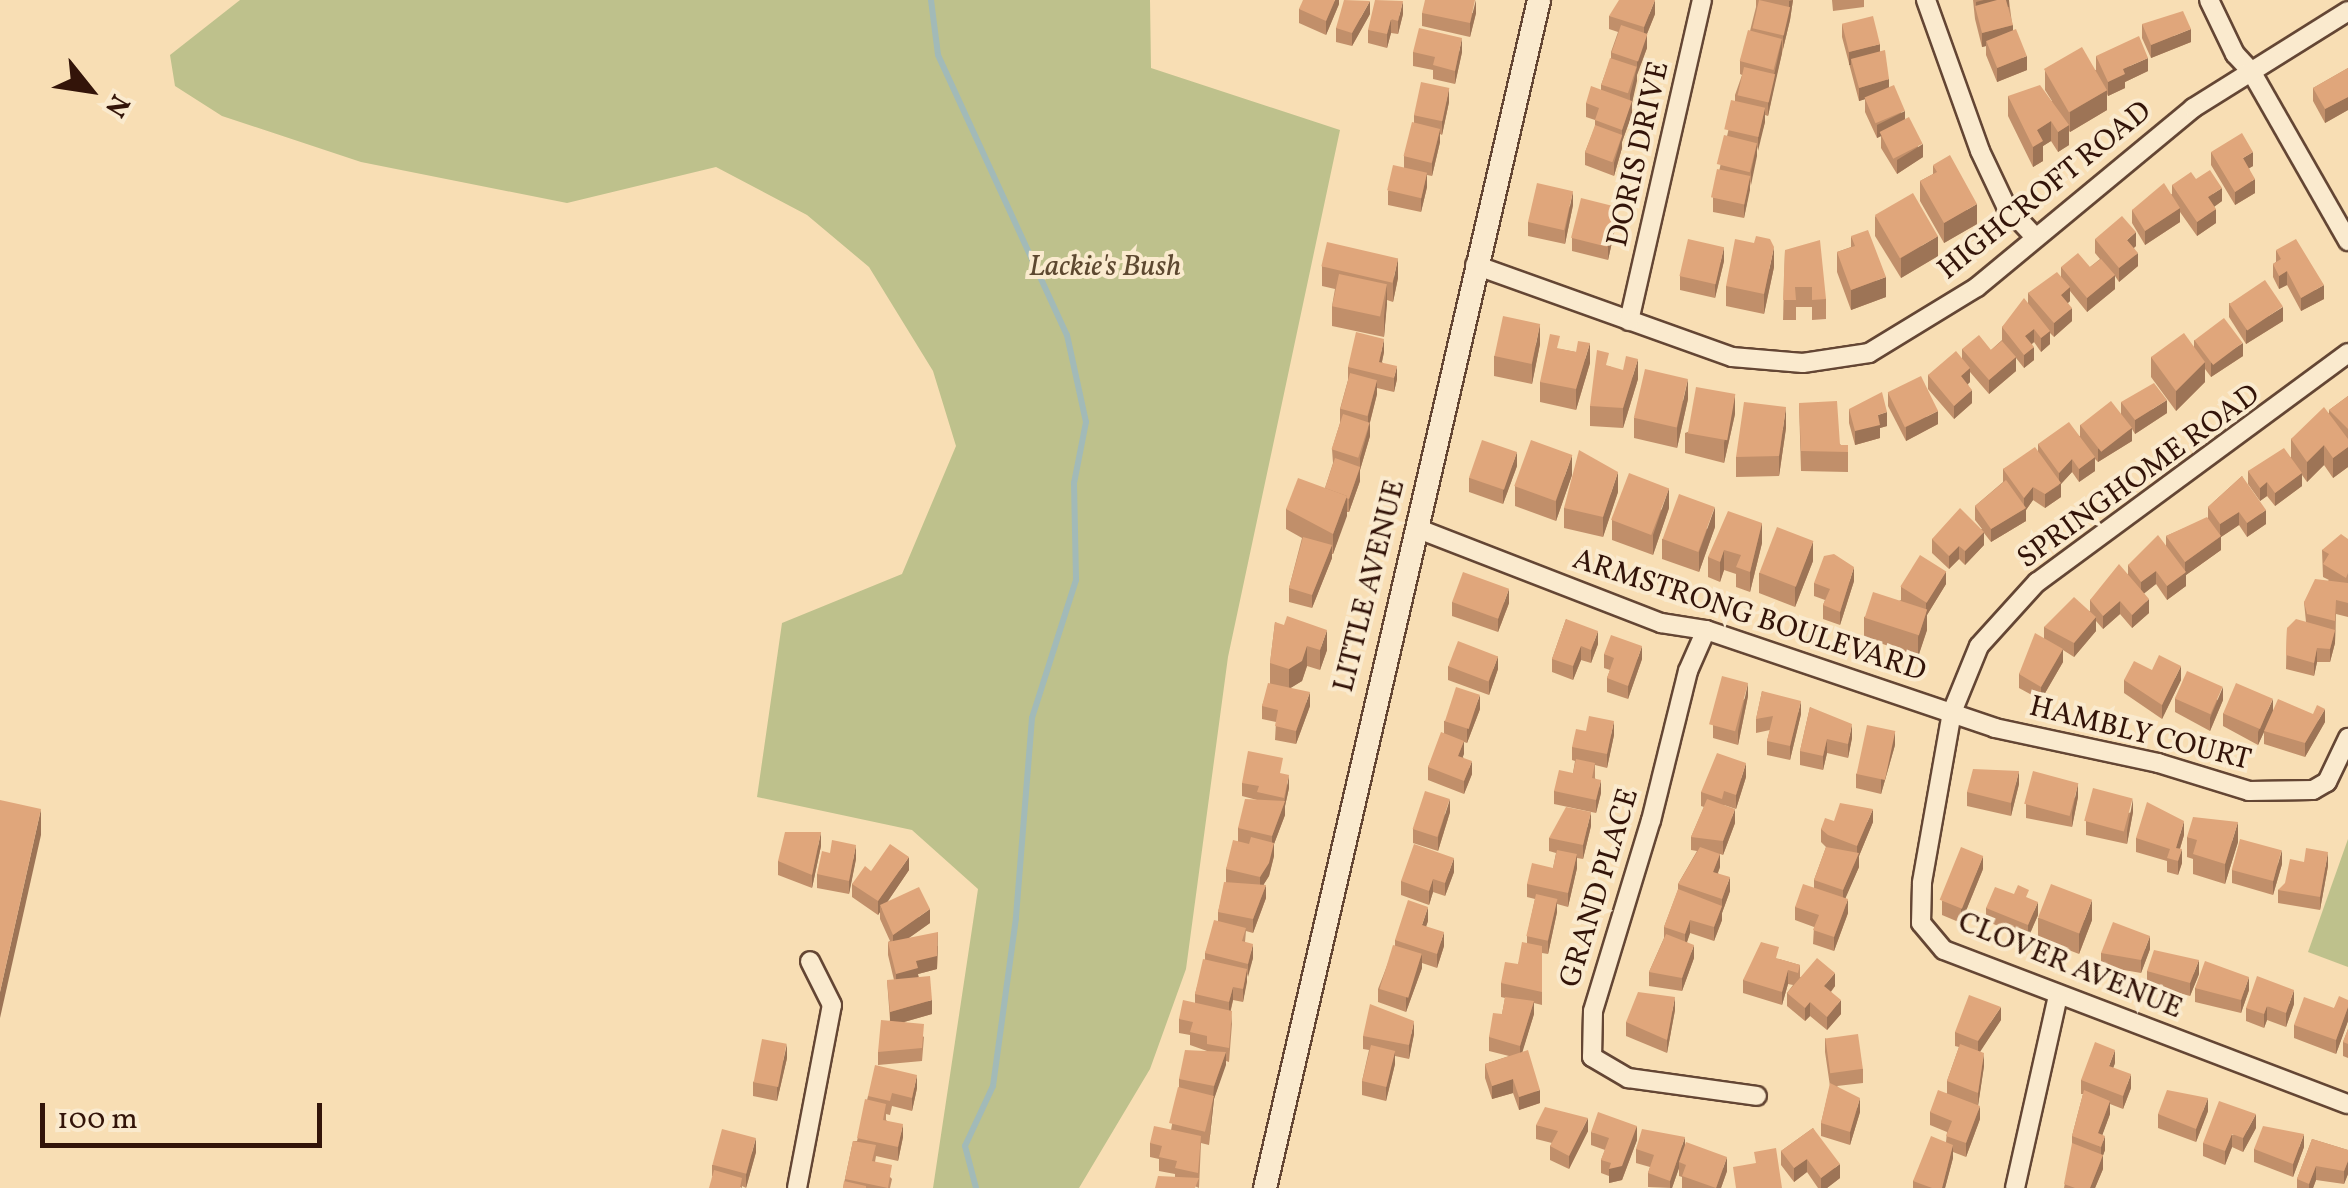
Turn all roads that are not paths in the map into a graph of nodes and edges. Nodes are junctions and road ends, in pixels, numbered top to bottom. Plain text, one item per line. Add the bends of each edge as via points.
1 (1539, 0) edge
2 (1702, 0) edge
3 (1926, 0) edge
4 (2210, 0) edge
5 (2348, 11) edge
6 (2251, 70) junction
7 (2034, 236) junction
8 (2348, 241) edge
9 (1475, 265) junction
10 (1629, 321) junction
11 (2348, 354) edge
12 (1416, 528) junction
13 (1706, 630) junction
14 (1952, 712) junction
15 (2348, 738) edge
16 (810, 961) dead end
17 (2058, 995) junction
18 (1757, 1096) dead end
19 (2348, 1104) edge
20 (797, 1188) edge
21 (1265, 1188) edge
22 (2015, 1188) edge

1 - 9 street, LITTLE AVENUE
2 - 10 street, DORIS DRIVE
3 - 7 street via 1980,151 2006,206
4 - 6 street via 2235,54
5 - 6 street, HIGHCROFT ROAD
6 - 7 street, HIGHCROFT ROAD via 2193,108
6 - 8 street
7 - 10 street, HIGHCROFT ROAD via 1977,287 1868,353 1804,363 1732,356
9 - 10 street, HIGHCROFT ROAD
9 - 12 street, LITTLE AVENUE
11 - 14 street, SPRINGHOME ROAD via 2037,582 1979,646
12 - 13 street, ARMSTRONG BOULEVARD via 1661,623
12 - 21 street, LITTLE AVENUE
13 - 14 street, ARMSTRONG BOULEVARD
13 - 18 street, GRAND PLACE via 1688,671 1592,1011 1592,1056 1628,1078
14 - 15 street, HAMBLY COURT via 2249,791 2312,790 2327,782
14 - 17 street, CLOVER AVENUE via 1921,922 1944,950
16 - 20 street via 832,1006
17 - 19 street, CLOVER AVENUE
17 - 22 street

